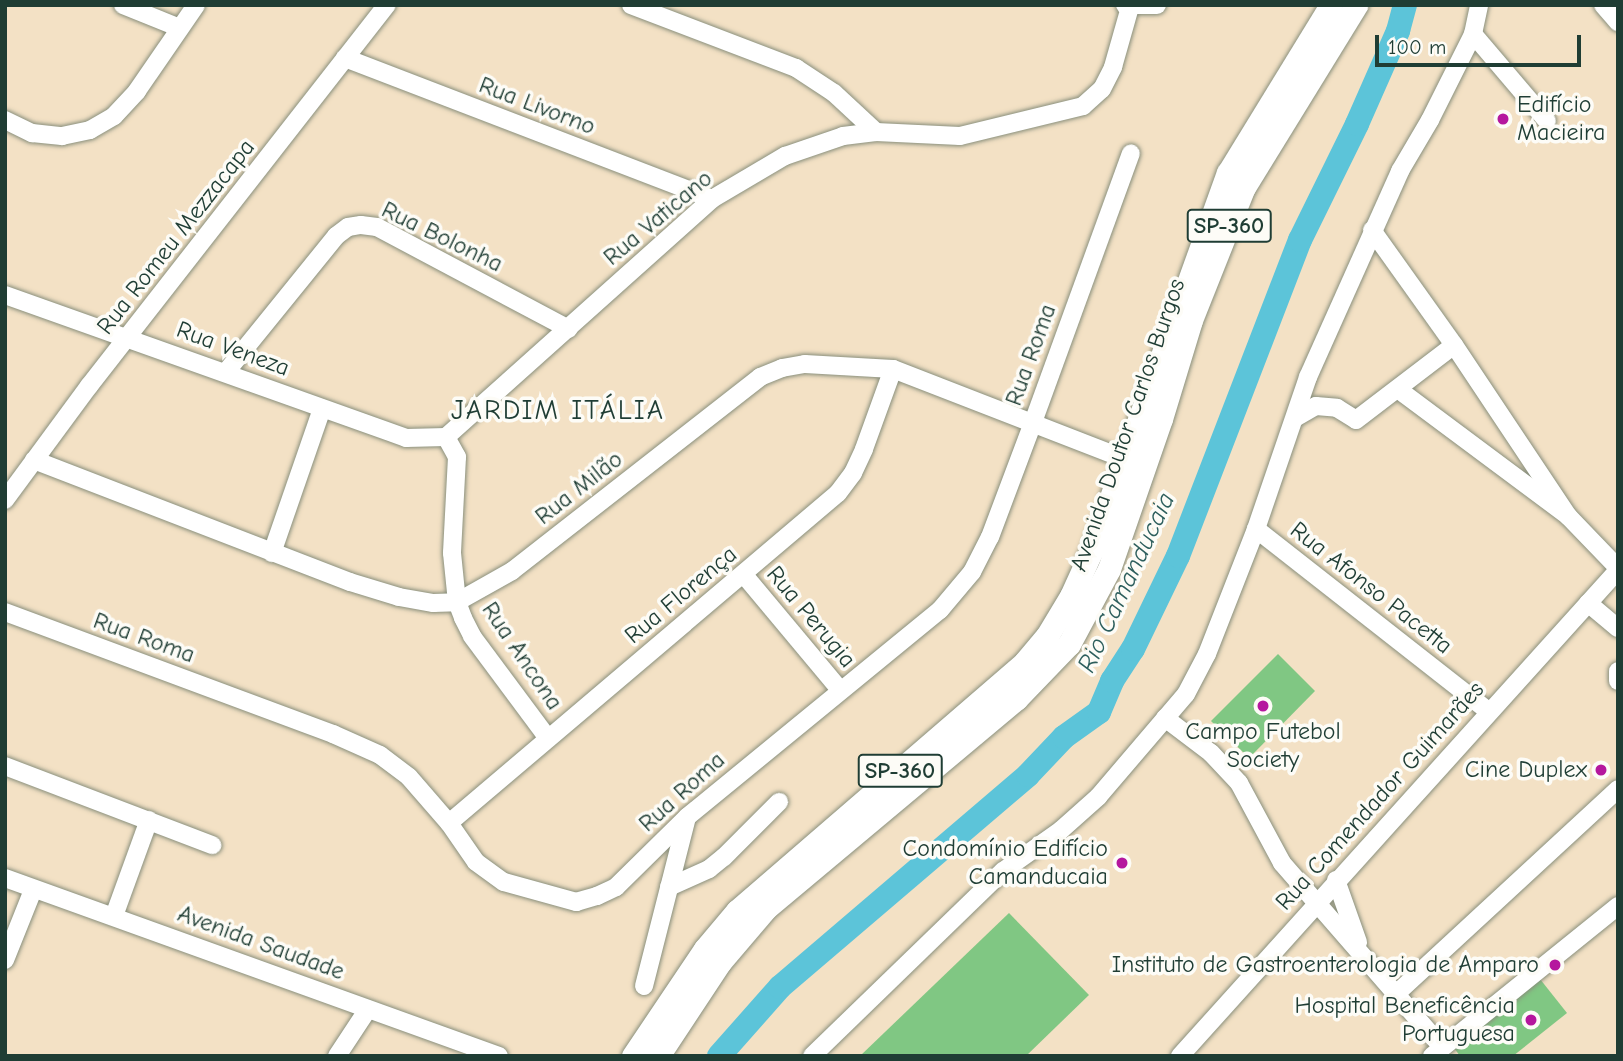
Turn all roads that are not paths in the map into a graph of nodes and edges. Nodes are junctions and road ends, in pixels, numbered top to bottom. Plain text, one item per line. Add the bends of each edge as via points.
1 (123, 5) edge
2 (197, 5) edge
3 (387, 5) edge
4 (631, 5) edge
5 (1157, 5) edge
6 (1331, 5) edge
7 (1356, 5) edge
8 (1479, 5) edge
9 (1603, 5) edge
10 (1127, 6) edge
11 (1618, 22) edge
12 (180, 27) junction
13 (1472, 33) junction
14 (345, 58) junction
15 (5, 120) edge
16 (1547, 121) dead end
17 (876, 132) junction
18 (1131, 153) dead end
19 (712, 199) junction
20 (1372, 230) junction
21 (5, 295) edge
22 (569, 329) junction
23 (129, 338) junction
24 (1454, 345) junction
25 (893, 369) junction
26 (226, 372) junction
27 (1399, 390) junction
28 (322, 409) junction
29 (1295, 418) junction
30 (1032, 425) junction
31 (446, 438) junction
32 (34, 460) junction
33 (1135, 463) junction
34 (5, 500) edge
35 (1568, 516) junction
36 (1256, 529) junction
37 (272, 553) junction
38 (1618, 569) edge
39 (744, 575) junction
40 (457, 602) junction
41 (1588, 603) junction
42 (5, 612) edge
43 (1618, 628) edge
44 (1618, 671) edge
45 (1618, 681) edge
46 (840, 690) junction
47 (1489, 712) junction
48 (1165, 718) junction
49 (547, 737) junction
50 (5, 766) edge
51 (1618, 789) edge
52 (779, 802) dead end
53 (687, 817) junction
54 (149, 820) junction
55 (449, 823) junction
56 (212, 845) dead end
57 (5, 878) edge
58 (1336, 880) junction
59 (669, 887) junction
60 (33, 890) junction
61 (1316, 902) junction
62 (1614, 915) edge
63 (114, 916) junction
64 (1362, 951) junction
65 (5, 960) edge
66 (644, 986) dead end
67 (1396, 994) junction
68 (368, 1009) junction
69 (1438, 1053) edge
70 (337, 1056) edge
71 (499, 1056) edge
72 (633, 1056) edge
73 (658, 1056) edge
74 (812, 1056) edge
75 (1180, 1056) edge

1 - 12 street
2 - 12 street
3 - 14 street, Rua Romeu Mezzacapa
4 - 17 street via 796,68 834,93
5 - 10 street
6 - 33 main road, Avenida Doutor Carlos Burgos / SP-360 via 1228,173 1199,245
7 - 33 main road, Avenida Doutor Carlos Burgos / SP-360 via 1243,189
8 - 13 street
9 - 11 street
10 - 17 street, Rua Vaticano via 1113,67 1102,89 1083,106 960,136
12 - 15 street via 137,91 114,116 90,130 62,136 32,133
13 - 16 street
13 - 20 street
14 - 19 street, Rua Livorno
14 - 23 street, Rua Romeu Mezzacapa
17 - 19 street, Rua Vaticano via 843,136 785,156
18 - 30 street, Rua Roma
19 - 22 street, Rua Vaticano
20 - 24 street
20 - 29 street via 1308,377
21 - 23 street, Rua Veneza
22 - 26 street, Rua Bolonha via 377,227 361,225 336,236
22 - 31 street, Rua Vaticano
23 - 26 street, Rua Veneza
23 - 32 street, Rua Romeu Mezzacapa
24 - 27 street
24 - 35 street
25 - 30 street, Rua Milão
25 - 39 street, Rua Florença via 853,473 838,494
25 - 40 street, Rua Milão via 804,364 760,377 512,571
26 - 28 street, Rua Veneza
27 - 29 street via 1356,420 1337,408 1316,406
27 - 35 street
28 - 31 street, Rua Veneza via 406,438
28 - 37 street
29 - 36 street
30 - 33 street, Rua Milão
30 - 46 street, Rua Roma via 972,572 940,610
31 - 40 street, Rua Ancona via 457,457 452,553
32 - 34 street, Rua Romeu Mezzacapa
32 - 37 street
33 - 72 main road, Avenida Doutor Carlos Burgos / SP-360 via 1047,636 1018,668 737,911 705,949
33 - 73 main road, Avenida Doutor Carlos Burgos / SP-360 via 1109,569 1084,619 1051,666 766,908 720,962
35 - 38 street
36 - 47 street, Rua Afonso Pacetta
36 - 48 street via 1207,654 1186,694
37 - 40 street via 398,597
38 - 41 street, Rua Comendador Guimarães
39 - 46 street, Rua Perugia
39 - 49 street, Rua Florença
40 - 49 street, Rua Ancona via 472,636
41 - 43 street
41 - 47 street, Rua Comendador Guimarães
42 - 55 street, Rua Roma via 380,755 409,777
44 - 45 street
46 - 53 street, Rua Roma
47 - 58 street, Rua Comendador Guimarães
48 - 61 street via 1211,753 1239,783 1282,863
48 - 74 street via 1098,797 1003,871
49 - 55 street, Rua Florença
50 - 54 street
51 - 67 street
52 - 59 street via 709,869
53 - 55 street, Rua Roma via 615,887 576,902 504,882 476,862
53 - 59 street
54 - 56 street
54 - 63 street
57 - 60 street, Avenida Saudade
58 - 61 street, Rua Comendador Guimarães
58 - 64 street
59 - 66 street
60 - 63 street, Avenida Saudade
60 - 65 street
61 - 64 street
61 - 75 street, Rua Comendador Guimarães
62 - 69 street
63 - 68 street, Avenida Saudade
64 - 67 street
67 - 69 street
68 - 70 street
68 - 71 street, Avenida Saudade

